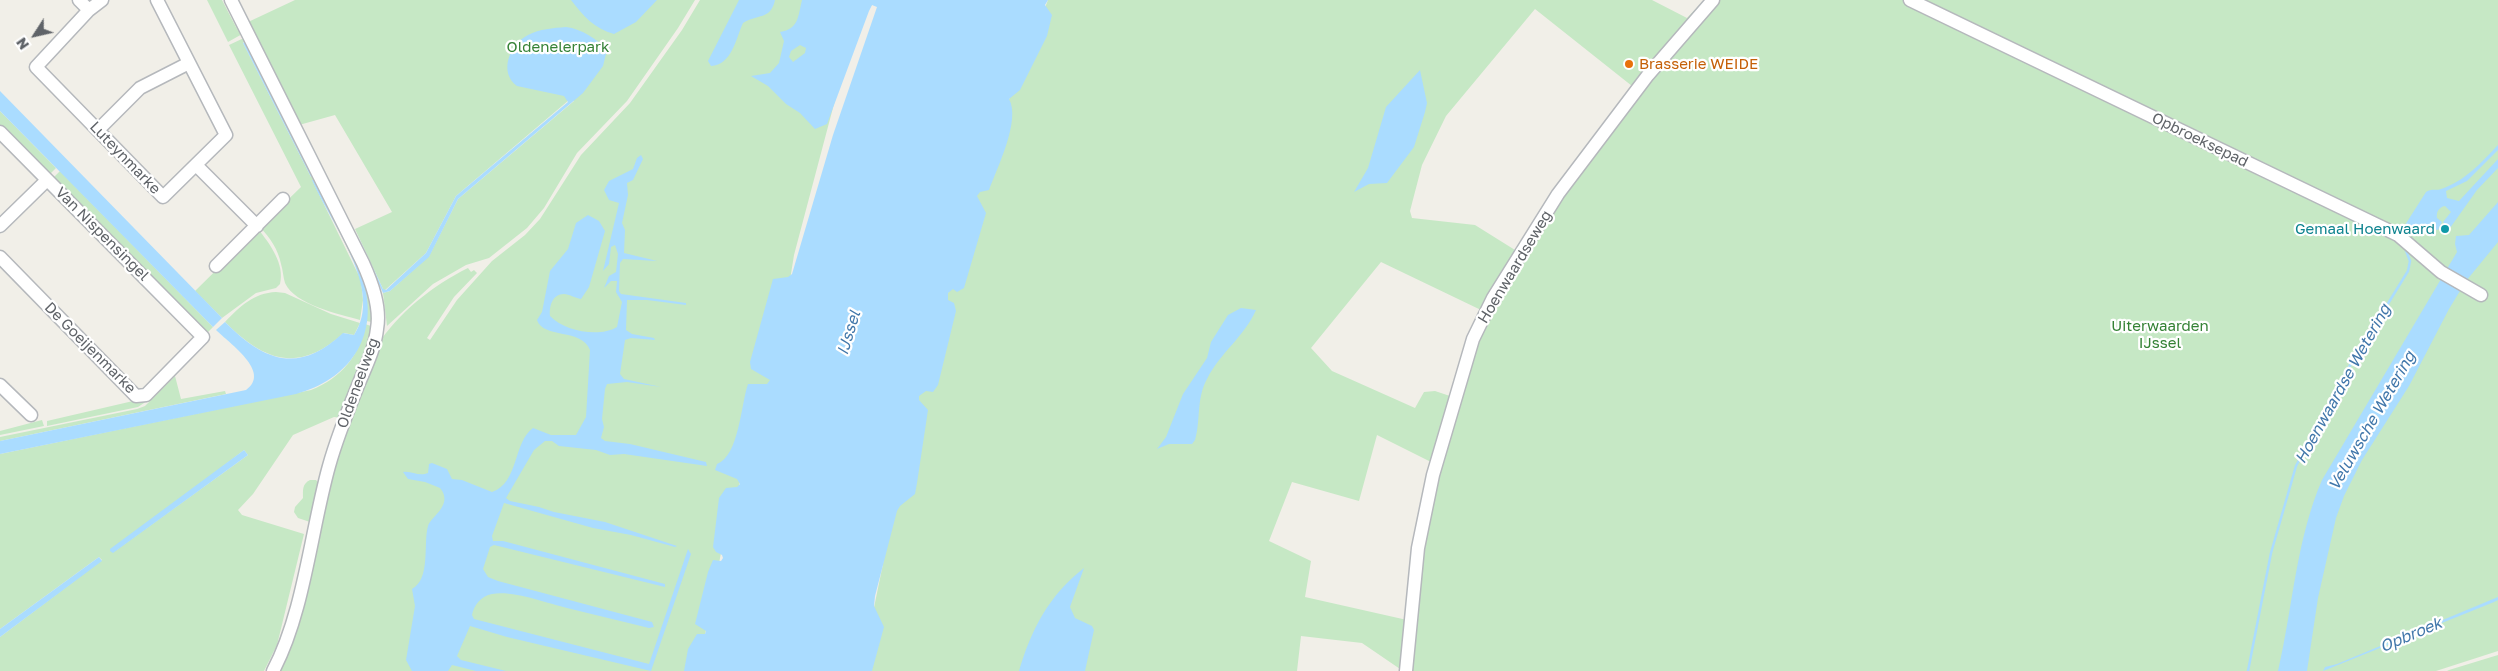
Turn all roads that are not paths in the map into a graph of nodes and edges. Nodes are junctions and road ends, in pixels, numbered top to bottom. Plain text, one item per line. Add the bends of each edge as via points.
1 (78, 0) edge
2 (102, 0) edge
3 (157, 0) edge
4 (231, 0) edge
5 (1713, 0) edge
6 (1910, 0) edge
7 (89, 10) junction
8 (189, 63) junction
9 (98, 130) junction
10 (0, 132) edge
11 (196, 164) junction
12 (47, 180) junction
13 (283, 199) dead end
14 (0, 226) edge
15 (257, 226) junction
16 (0, 257) edge
17 (216, 266) dead end
18 (2481, 295) dead end
19 (203, 337) joint
20 (0, 384) edge
21 (31, 415) dead end
22 (274, 671) edge
23 (1406, 671) edge

1 - 7 street
2 - 7 street, Luteynmarke
3 - 8 street, Luteynmarke
4 - 22 street, Oldeneelweg via 368,275 375,297 378,325 370,356 334,449 291,627
5 - 23 street, Hoenwaardseweg via 1648,74 1558,194 1493,298 1473,339 1433,474 1418,548
6 - 18 street, Opbroeksepad via 2398,235 2441,272
7 - 9 street, Luteynmarke via 36,67
8 - 9 street via 140,88
8 - 11 street, Luteynmarke via 226,135
9 - 11 street, Luteynmarke via 164,197
10 - 12 street, Van Nispensingel
11 - 15 street
12 - 14 street
12 - 19 street, Van Nispensingel
13 - 15 street
15 - 17 street
16 - 19 street, De Goeijenmarke via 136,396 146,395
20 - 21 street

